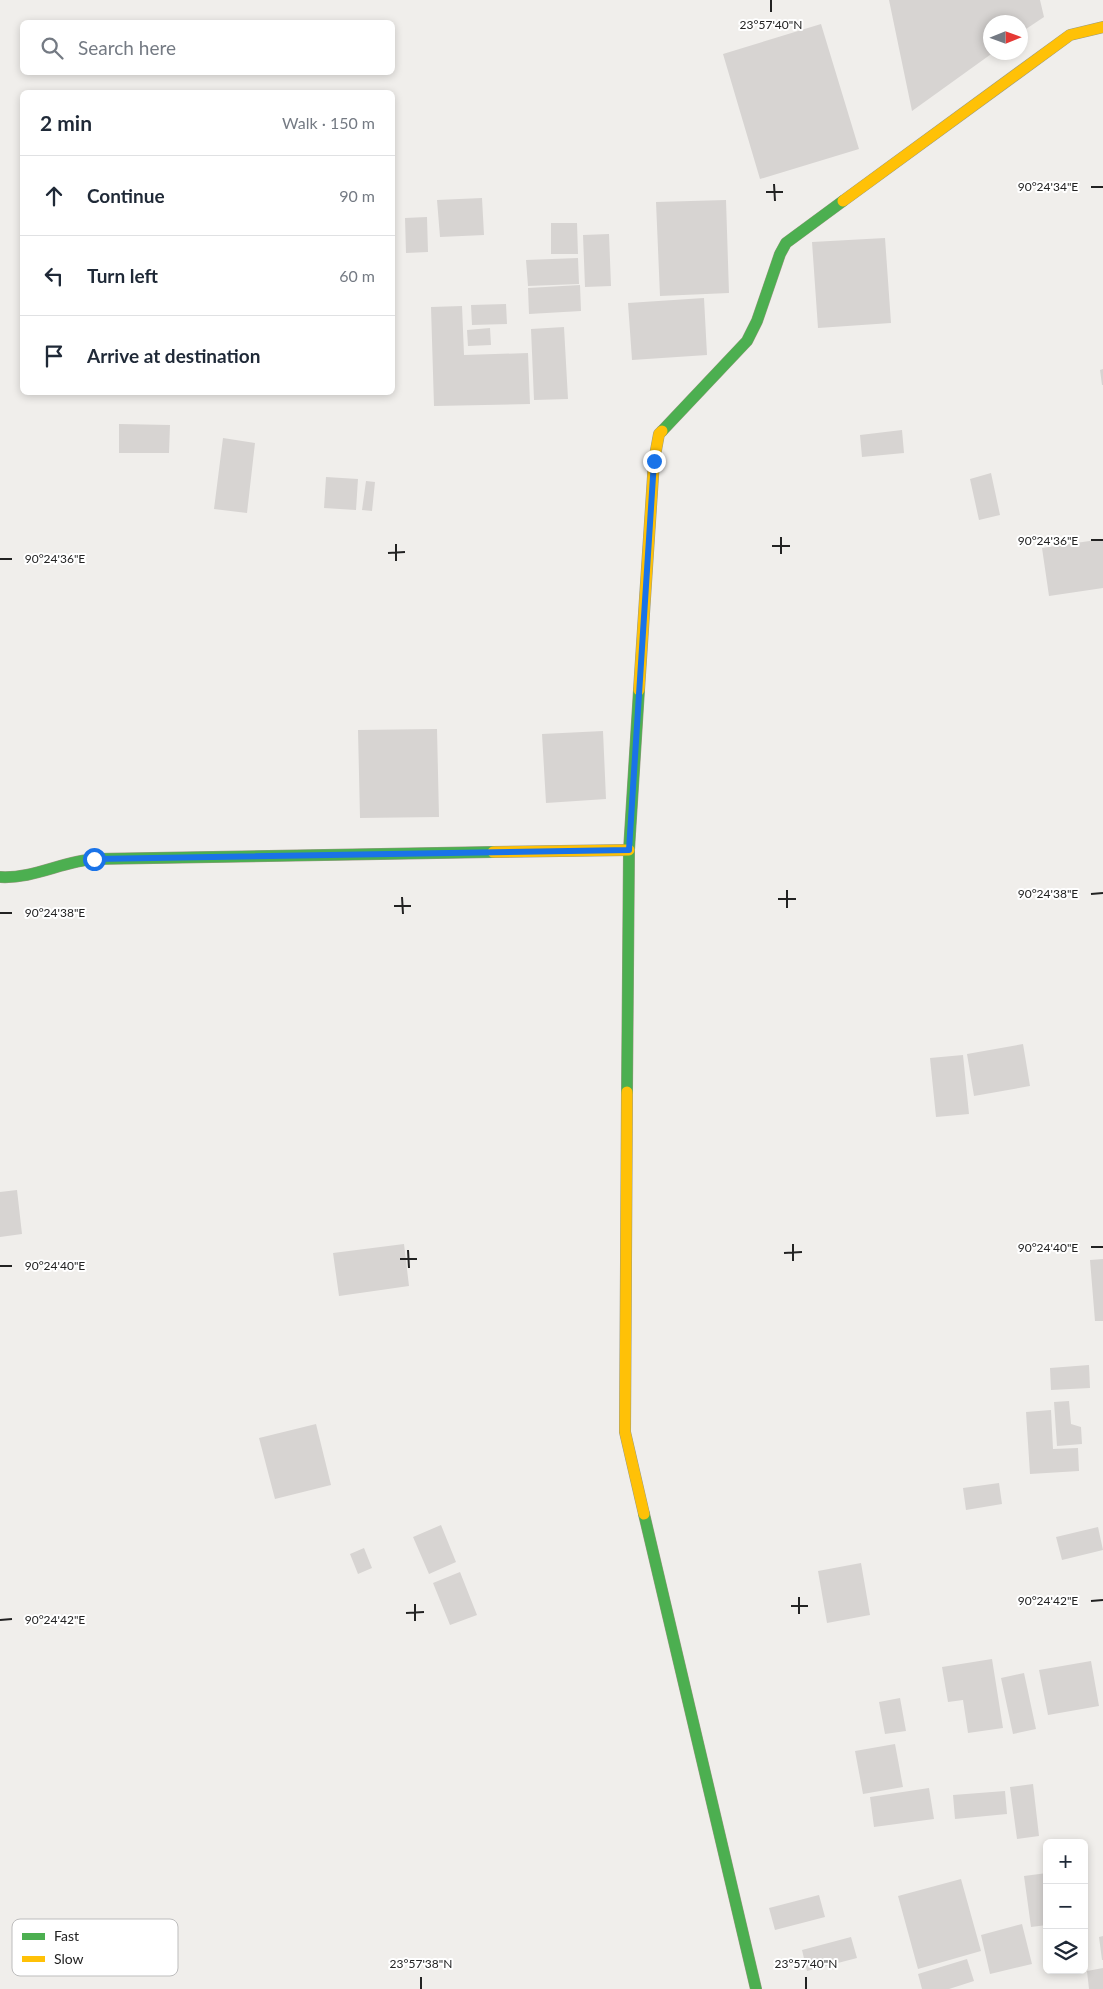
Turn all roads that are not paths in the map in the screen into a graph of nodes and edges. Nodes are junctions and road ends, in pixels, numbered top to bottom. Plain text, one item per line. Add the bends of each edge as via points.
1 (1103, 27) edge
2 (629, 850) junction
3 (0, 877) edge
4 (756, 1989) edge

1 - 2 street via 1070,35 786,243 747,341 659,434 654,461
2 - 3 street via 94,859 16,878
2 - 4 street via 625,1432

